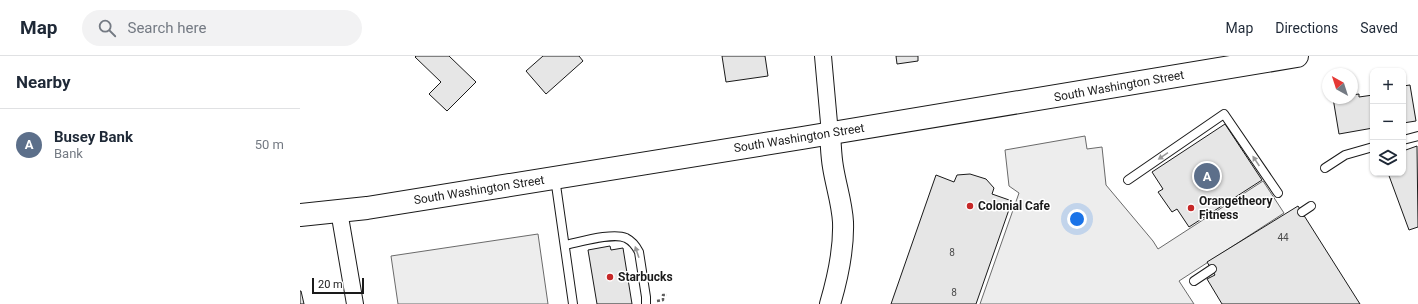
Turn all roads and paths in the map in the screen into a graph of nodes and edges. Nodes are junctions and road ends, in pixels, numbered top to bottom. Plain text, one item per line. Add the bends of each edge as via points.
1 (823, 56) edge
2 (1297, 56) edge
3 (830, 134) junction
4 (1418, 136) edge
5 (1406, 139) edge
6 (1370, 148) edge
7 (1325, 168) dead end
8 (555, 178) junction
9 (1128, 180) dead end
10 (1278, 193) dead end
11 (1311, 206) dead end
12 (339, 211) junction
13 (1302, 212) dead end
14 (300, 215) edge
15 (565, 245) junction
16 (1212, 269) dead end
17 (1194, 281) dead end
18 (666, 296) dead end
19 (649, 303) edge
20 (355, 304) edge
21 (574, 304) edge
22 (830, 304) edge

1 - 3 street
2 - 3 main road, South Washington Street
3 - 8 main road, South Washington Street
3 - 22 street via 843,221 843,243 841,263
4 - 5 lane
6 - 7 lane via 1345,156
8 - 12 main road, South Washington Street
8 - 15 lane
10 -> 9 lane via 1224,114
11 - 13 lane
12 - 14 main road, South Washington Street
12 - 20 street
19 -> 15 lane via 636,246 626,238 612,236
15 - 21 lane
16 - 17 lane
18 - 19 path via 663,295 663,300

